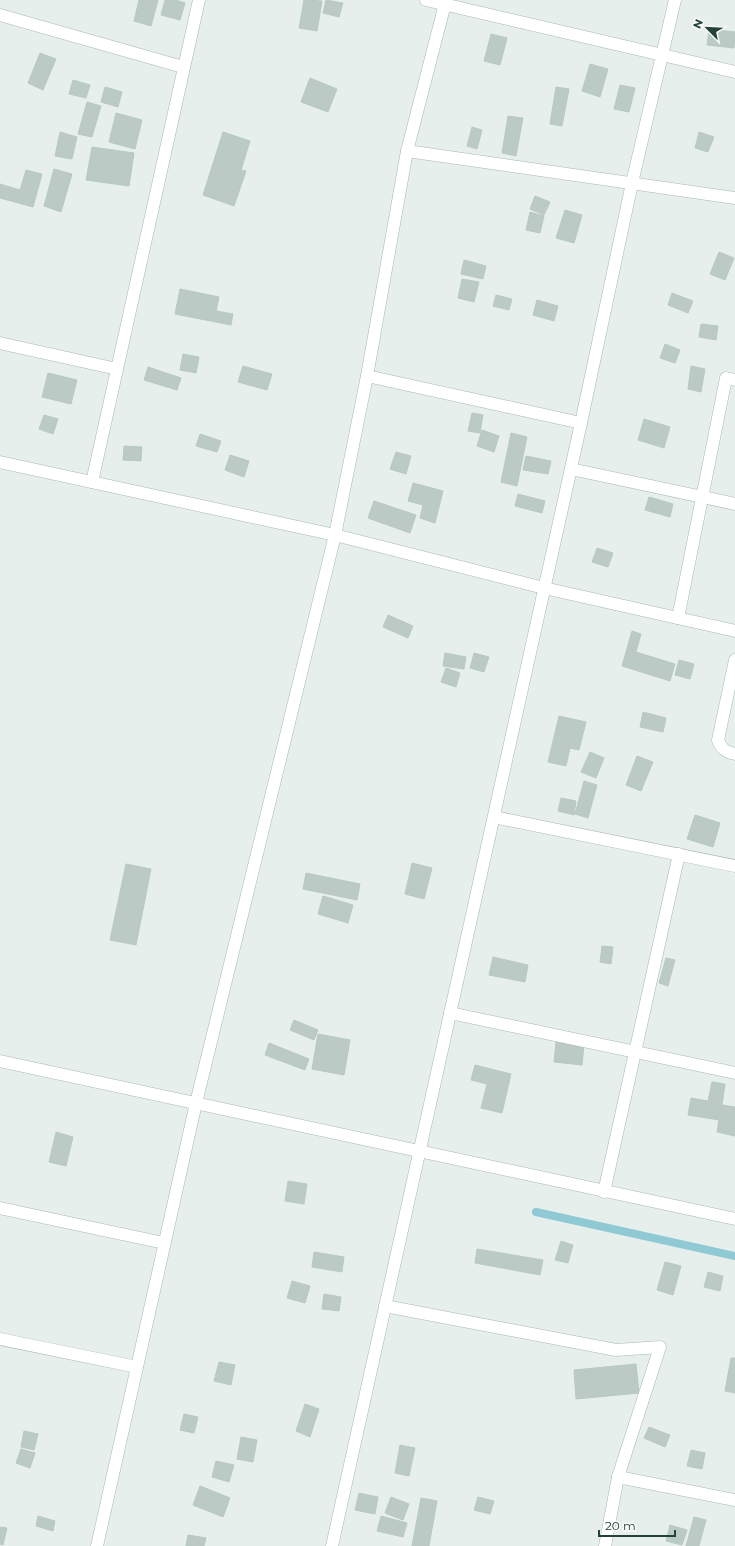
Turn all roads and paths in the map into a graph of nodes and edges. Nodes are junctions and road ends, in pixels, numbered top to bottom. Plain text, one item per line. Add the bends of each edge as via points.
1 (199, 0) edge
2 (426, 0) edge
3 (675, 0) edge
4 (446, 2) edge
5 (0, 15) edge
6 (663, 55) junction
7 (183, 67) junction
8 (735, 72) edge
9 (407, 151) junction
10 (632, 183) junction
11 (735, 198) edge
12 (0, 344) edge
13 (117, 369) junction
14 (367, 376) junction
15 (735, 380) edge
16 (581, 423) junction
17 (0, 462) edge
18 (570, 469) junction
19 (92, 482) junction
20 (703, 497) junction
21 (735, 504) edge
22 (335, 535) junction
23 (544, 588) junction
24 (678, 618) junction
25 (735, 631) edge
26 (735, 660) edge
27 (735, 754) edge
28 (494, 816) junction
29 (679, 854) junction
30 (735, 866) edge
31 (450, 1013) junction
32 (635, 1052) junction
33 (0, 1061) edge
34 (735, 1073) edge
35 (196, 1104) junction
36 (419, 1152) junction
37 (604, 1192) junction
38 (0, 1208) edge
39 (735, 1219) edge
40 (164, 1243) junction
41 (385, 1306) junction
42 (0, 1339) edge
43 (137, 1368) junction
44 (618, 1477) junction
45 (735, 1500) edge
46 (97, 1546) edge
47 (332, 1546) edge
48 (605, 1546) edge

1 - 7 street
2 - 4 street
3 - 6 street
4 - 6 street
4 - 9 street
5 - 7 street
6 - 8 street
6 - 10 street
7 - 13 street
9 - 10 street
9 - 14 street
10 - 11 street
10 - 16 street
12 - 13 street
13 - 19 street
14 - 16 street
14 - 22 street
15 - 20 street via 726,378
16 - 18 street
17 - 19 street
18 - 20 street
18 - 23 street
19 - 22 street
20 - 21 street
20 - 24 street
22 - 23 street
22 - 35 street
23 - 24 street
23 - 28 street
24 - 25 street
26 - 27 street via 718,740 721,748
28 - 29 street
28 - 31 street
29 - 30 street
29 - 32 street
31 - 32 street
31 - 36 street
32 - 34 street
32 - 37 street
33 - 35 street
35 - 36 street
35 - 40 street
36 - 37 street
36 - 41 street
37 - 39 street
38 - 40 street
40 - 43 street
41 - 44 street via 616,1350 660,1347
41 - 47 street
42 - 43 street
43 - 46 street
44 - 45 street
44 - 48 street

